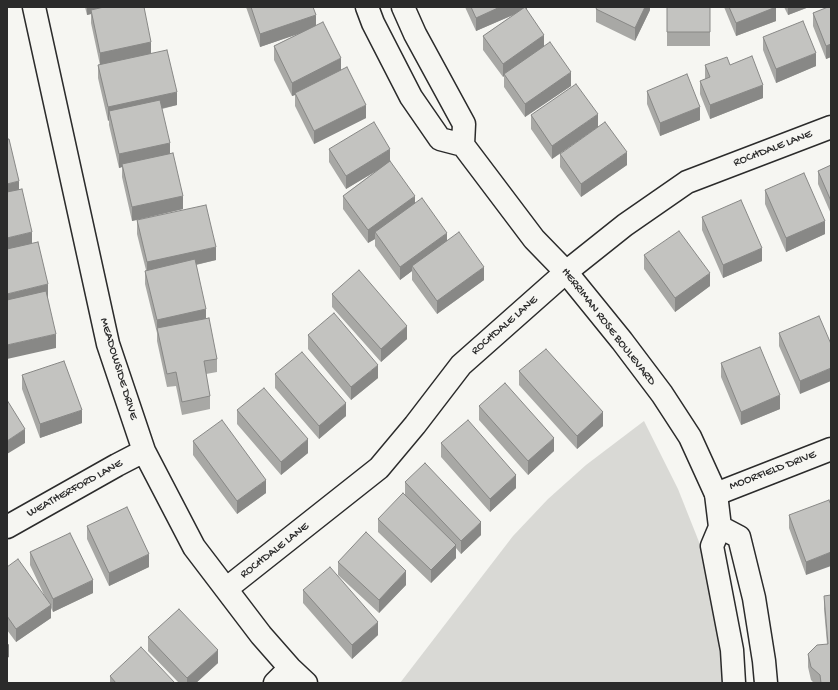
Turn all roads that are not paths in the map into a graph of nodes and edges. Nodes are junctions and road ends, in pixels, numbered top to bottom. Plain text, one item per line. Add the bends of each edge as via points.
1 (34, 7) edge
2 (368, 7) edge
3 (403, 7) edge
4 (831, 126) edge
5 (464, 145) junction
6 (566, 272) junction
7 (831, 449) edge
8 (144, 451) junction
9 (716, 494) junction
10 (7, 527) edge
11 (720, 527) junction
12 (226, 589) junction
13 (283, 676) edge
14 (306, 683) edge
15 (734, 683) edge
16 (766, 683) edge

1 - 8 street, MEADOWSIDE DRIVE via 108,344
2 - 5 street via 411,97 440,139
3 - 5 street via 464,124
4 - 6 street, ROCHDALE LANE via 687,182 625,225
5 - 6 street, HERRIMAN ROSE BOULEVARD via 534,239
6 - 9 street, HERRIMAN ROSE BOULEVARD via 662,394 690,437
6 - 12 street, ROCHDALE LANE via 461,365 379,468
7 - 9 street, MOORFIELD DRIVE
8 - 10 street, WEATHERFORD LANE
8 - 12 street, MEADOWSIDE DRIVE via 194,547
9 - 11 street, HERRIMAN ROSE BOULEVARD
11 - 15 street, HERRIMAN ROSE BOULEVARD via 712,546 732,650
11 - 16 street via 739,537 754,598
12 - 13 street, MEADOWSIDE DRIVE via 261,636
13 - 14 street, MEADOWSIDE DRIVE

